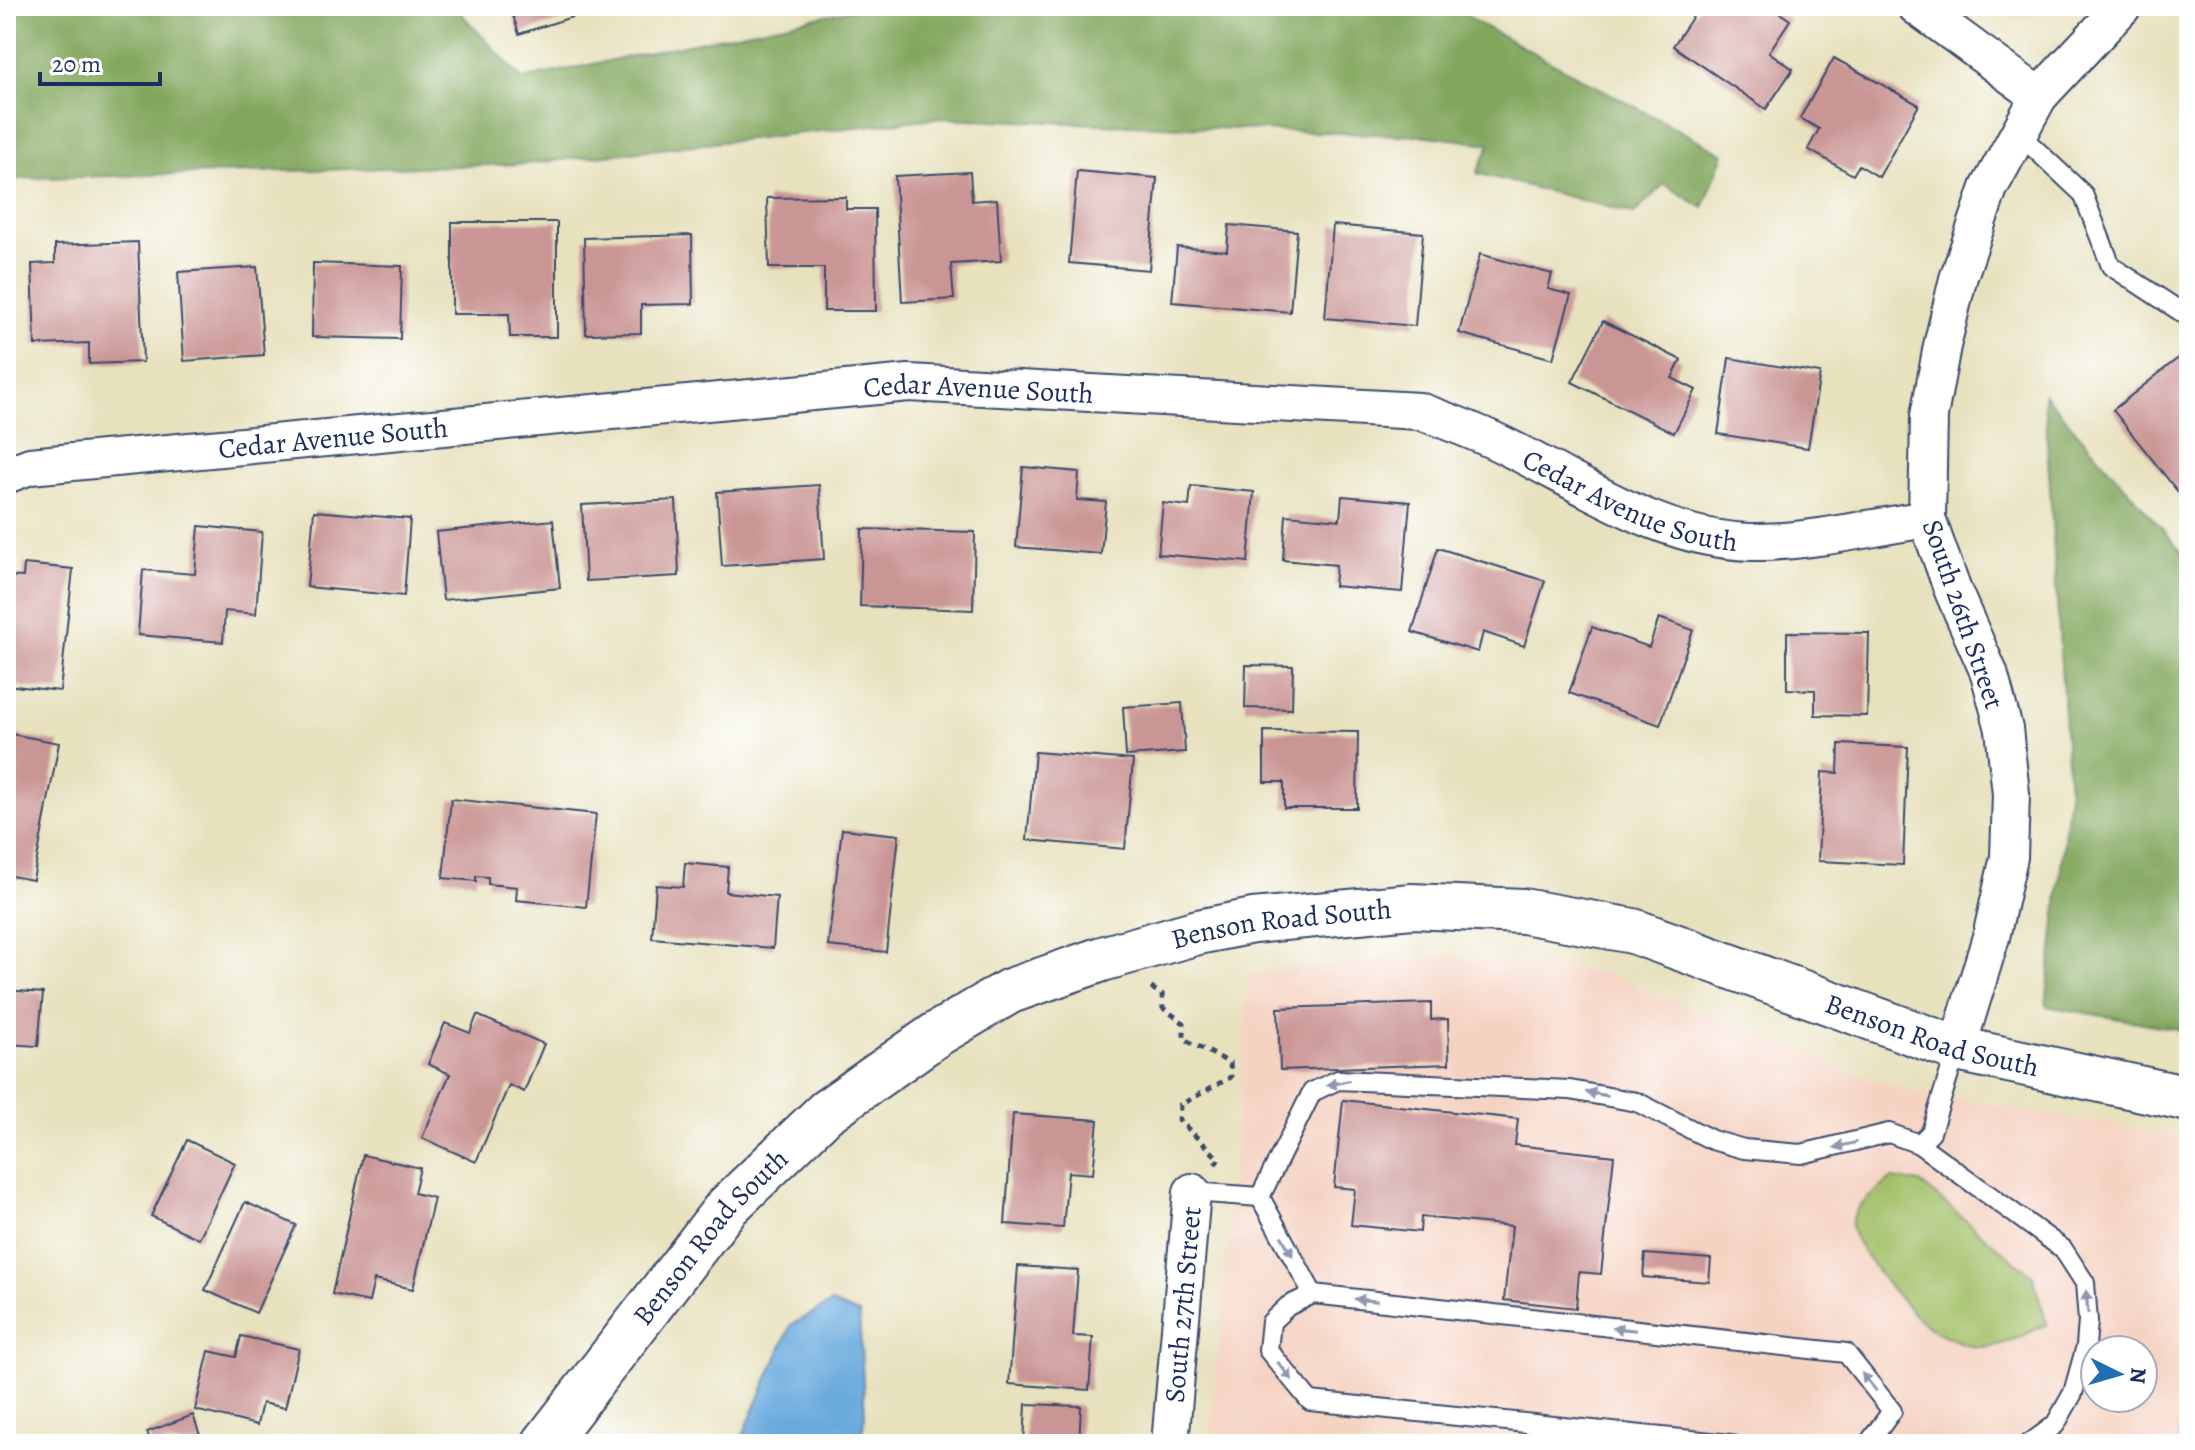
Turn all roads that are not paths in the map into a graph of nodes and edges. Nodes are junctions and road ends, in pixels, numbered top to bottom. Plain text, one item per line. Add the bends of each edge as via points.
1 (1916, 6) edge
2 (2123, 6) edge
3 (2039, 96) junction
4 (2018, 133) junction
5 (2189, 317) edge
6 (6, 475) edge
7 (1927, 519) junction
8 (1957, 1049) junction
9 (2189, 1099) edge
10 (1919, 1144) junction
11 (1192, 1192) joint
12 (1260, 1197) junction
13 (1313, 1294) junction
14 (544, 1444) edge
15 (1170, 1444) edge
16 (1731, 1444) edge
17 (1871, 1444) edge
18 (2029, 1444) edge

1 - 3 street
2 - 3 street, South 26th Street
3 - 4 street, South 26th Street
4 - 5 lane via 2083,194 2111,266
4 - 7 street, South 26th Street via 1989,188 1942,346 1929,416
6 - 7 street, Cedar Avenue South via 30,466 909,383 1419,411 1481,434 1627,510 1689,533 1752,542
7 - 8 street, South 26th Street via 1989,673 2004,729 2011,794 2009,857
8 - 9 street, Benson Road South
8 - 10 lane via 1931,1132
8 - 14 street, Benson Road South via 1633,931 1523,911 1412,906 1253,921 1198,932 1010,991 937,1034 826,1112 726,1208
10 -> 12 lane via 1889,1133 1801,1154 1744,1149 1712,1140 1637,1102 1570,1090 1338,1080 1312,1092
18 -> 10 lane via 2055,1425 2073,1393 2086,1346 2085,1283 2063,1249
11 - 12 lane
11 - 15 street, South 27th Street
12 -> 13 lane
13 -> 16 lane via 1271,1322 1268,1350 1310,1401
17 -> 13 lane via 1892,1411 1846,1353

